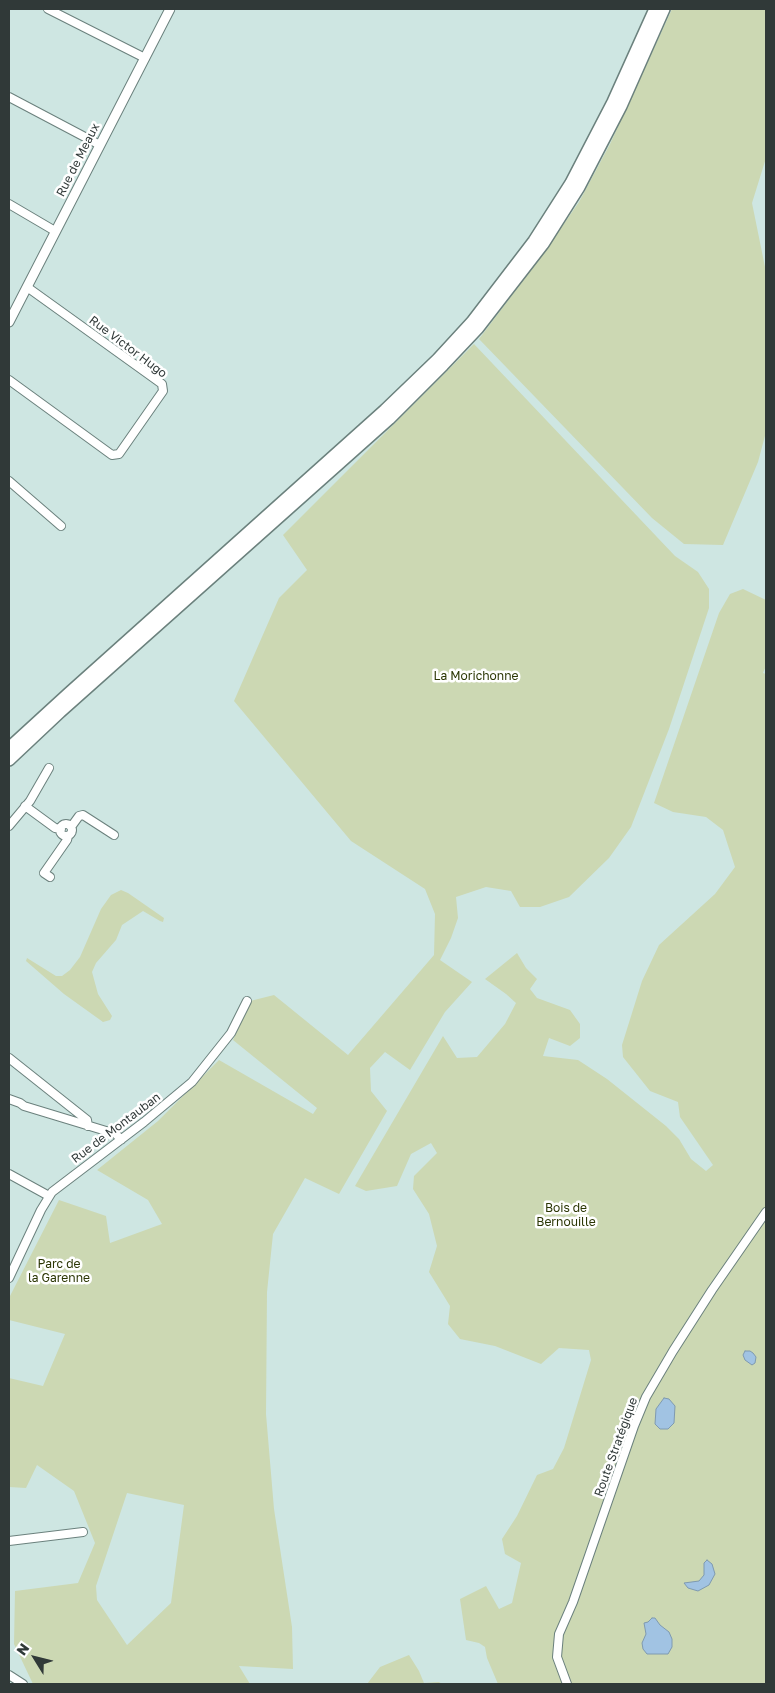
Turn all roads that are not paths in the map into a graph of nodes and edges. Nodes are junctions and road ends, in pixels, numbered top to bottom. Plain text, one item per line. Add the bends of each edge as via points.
1 (48, 9) edge
2 (170, 9) edge
3 (655, 9) edge
4 (664, 9) edge
5 (144, 58) junction
6 (9, 97) edge
7 (100, 145) junction
8 (9, 204) edge
9 (55, 231) junction
10 (27, 287) junction
11 (9, 319) edge
12 (475, 325) junction
13 (462, 340) junction
14 (9, 380) edge
15 (9, 481) edge
16 (61, 526) dead end
17 (9, 748) edge
18 (9, 760) edge
19 (49, 768) dead end
20 (25, 806) junction
21 (9, 826) edge
22 (71, 826) junction
23 (60, 829) junction
24 (114, 835) dead end
25 (68, 836) junction
26 (50, 877) dead end
27 (247, 1002) dead end
28 (9, 1058) edge
29 (9, 1099) edge
30 (88, 1126) junction
31 (121, 1140) junction
32 (9, 1174) edge
33 (49, 1196) junction
34 (766, 1212) edge
35 (11, 1269) edge
36 (9, 1278) edge
37 (83, 1532) dead end
38 (9, 1541) edge
39 (9, 1675) edge
40 (23, 1684) edge
41 (567, 1684) edge

1 - 5 street
2 - 5 main road, Rue de Meaux
3 - 12 highway via 614,102 571,183
4 - 12 highway via 621,106 579,187 538,251
5 - 7 main road, Rue de Meaux
6 - 7 street
7 - 9 main road, Rue de Meaux
8 - 9 street
9 - 10 main road, Rue de Meaux
10 - 11 main road, Rue de Meaux
10 - 14 street, Rue Victor Hugo via 162,384 163,391 119,454 112,455
12 - 13 highway
13 - 17 highway
13 - 18 highway via 388,419
15 - 16 street
19 - 20 street
20 - 21 street
20 - 23 street
22 - 23 street via 66,824
22 - 24 street via 83,815
22 - 25 street via 72,832
23 - 25 street
25 - 26 street via 44,873
27 - 31 street, Rue de Montauban via 231,1033 192,1082
28 - 30 street via 87,1120
29 - 30 street
30 - 31 street via 116,1134
31 - 33 street, Rue de Montauban
32 - 33 street
33 - 35 street, Rue de Montauban
34 - 41 street, Route Stratégique via 646,1397 559,1634 557,1657
35 - 36 street, Rue de Montauban
37 - 38 street
39 - 40 street

